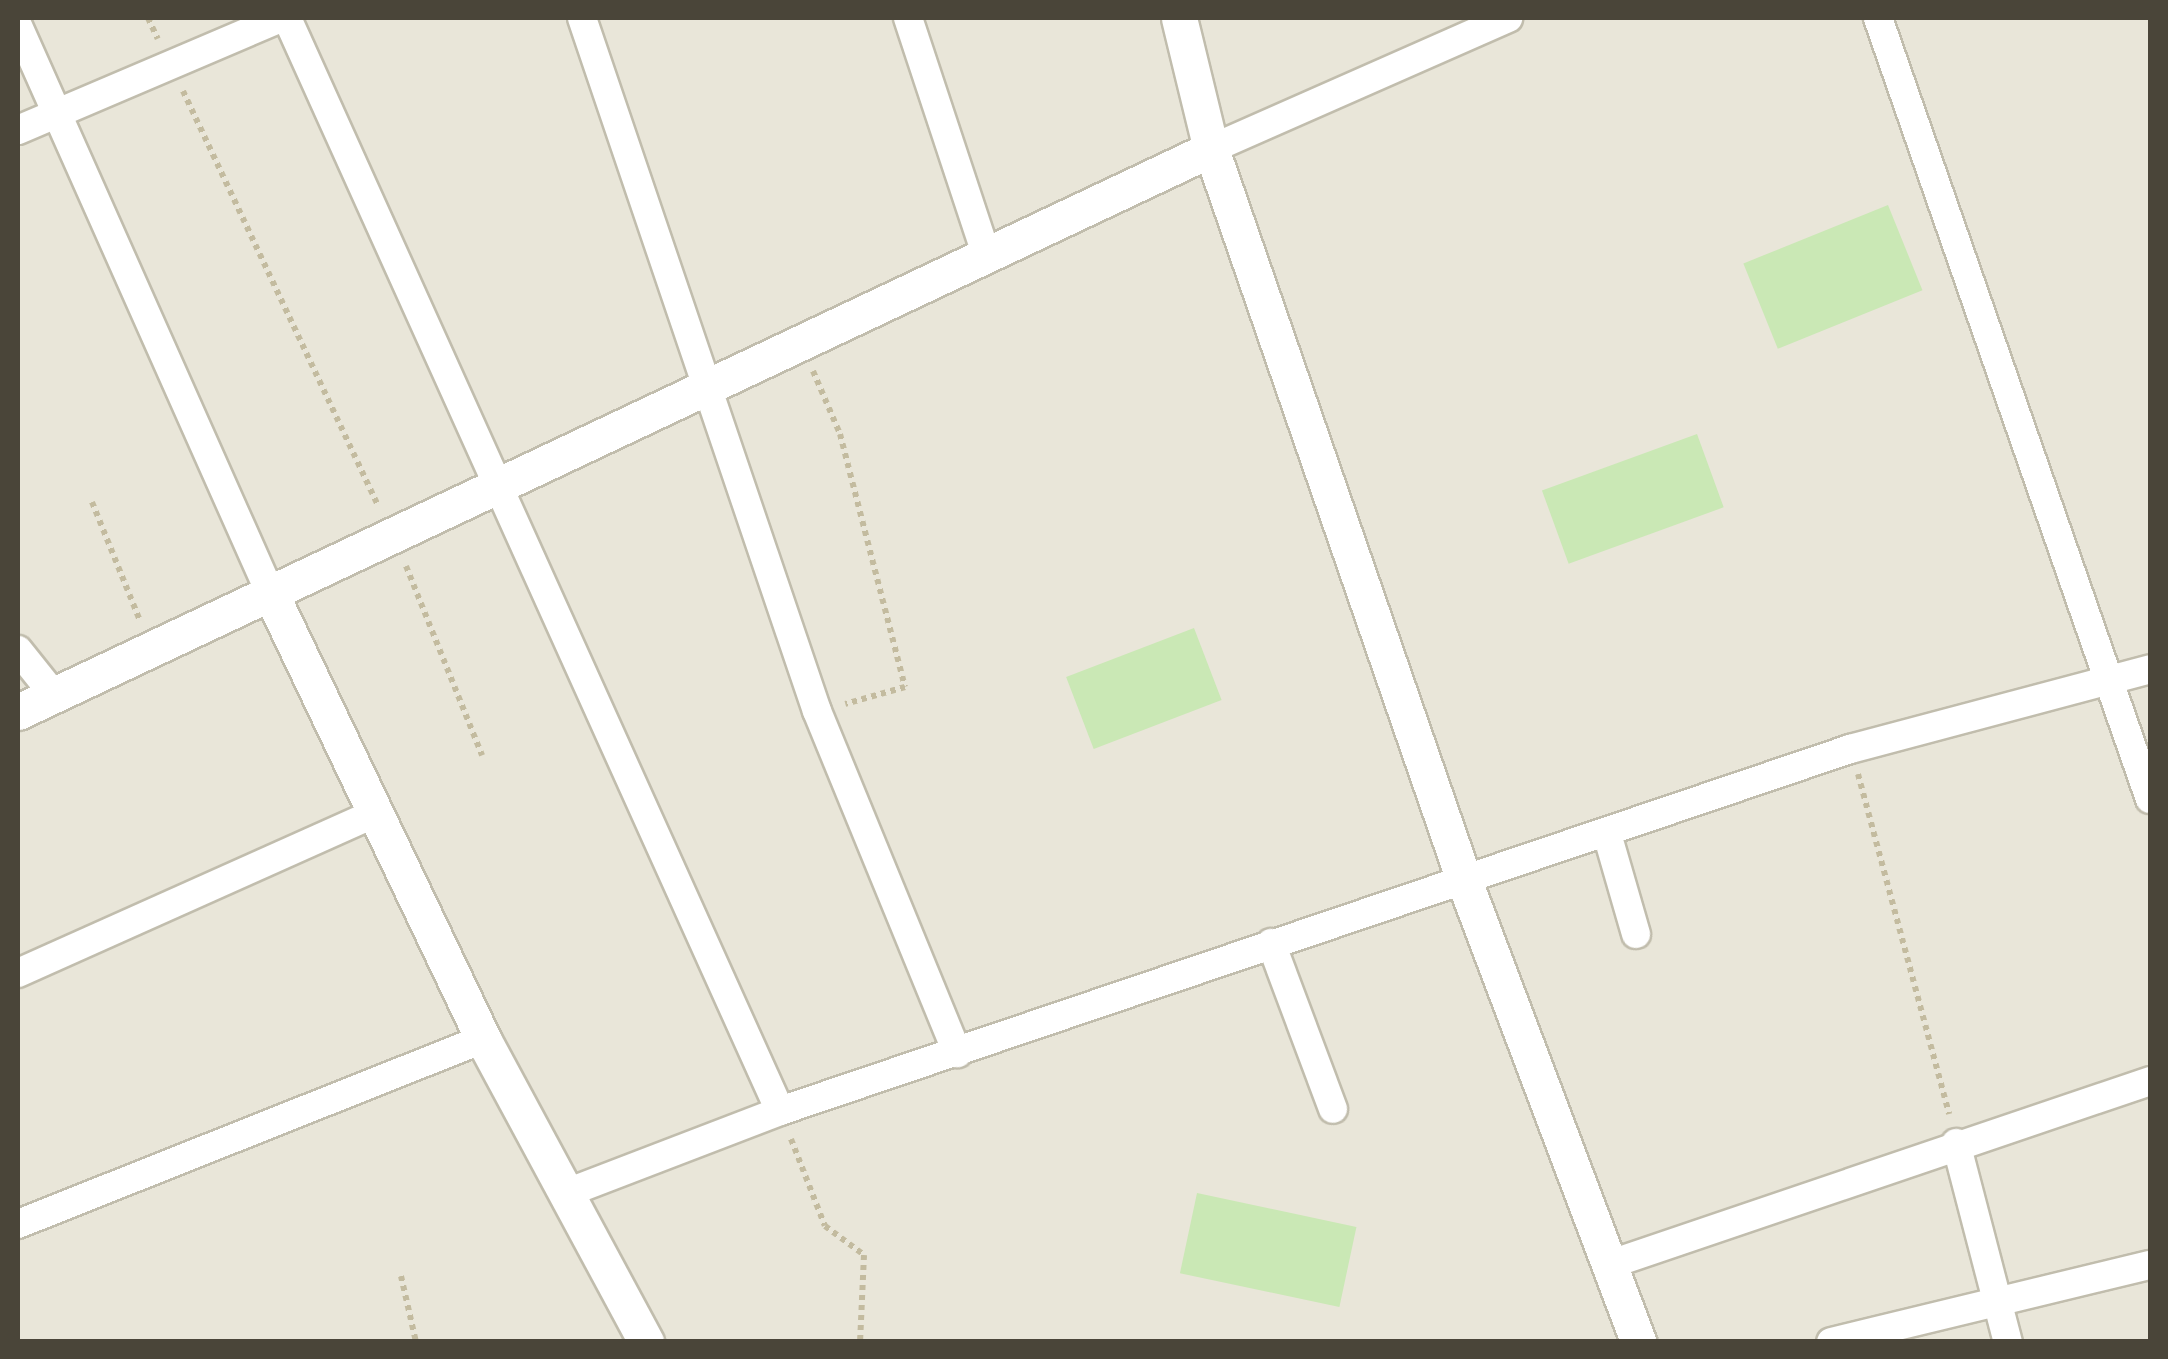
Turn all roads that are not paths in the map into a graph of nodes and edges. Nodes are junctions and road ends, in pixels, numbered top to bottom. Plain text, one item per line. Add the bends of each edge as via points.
1 (284, 18) edge
2 (582, 18) edge
3 (908, 18) edge
4 (1178, 18) edge
5 (1508, 18) edge
6 (1878, 18) edge
7 (18, 26) edge
8 (58, 113) junction
9 (18, 130) edge
10 (1211, 149) junction
11 (986, 254) junction
12 (706, 386) junction
13 (501, 480) junction
14 (268, 588) junction
15 (18, 650) edge
16 (2150, 669) edge
17 (2104, 675) junction
18 (54, 695) junction
19 (18, 712) edge
20 (2150, 800) edge
21 (374, 814) junction
22 (1608, 837) junction
23 (1465, 883) junction
24 (1636, 934) dead end
25 (1271, 943) junction
26 (18, 973) edge
27 (484, 1039) junction
28 (958, 1053) junction
29 (2150, 1081) edge
30 (1333, 1109) dead end
31 (780, 1112) junction
32 (1956, 1143) junction
33 (564, 1194) junction
34 (18, 1224) edge
35 (2150, 1264) edge
36 (1608, 1265) junction
37 (1998, 1301) junction
38 (642, 1340) edge
39 (1638, 1342) edge
40 (1830, 1342) edge
41 (2008, 1342) edge

1 - 8 street
1 - 13 street
2 - 12 street
3 - 11 street
4 - 10 street
5 - 10 street
6 - 17 street
7 - 8 street
8 - 9 street
8 - 14 street
10 - 11 street
10 - 23 street
11 - 12 street
12 - 13 street
12 - 28 street via 818,711
13 - 14 street
13 - 31 street
14 - 18 street
14 - 21 street
15 - 18 street
16 - 17 street
17 - 20 street
17 - 22 street via 1850,749
18 - 19 street
21 - 26 street
21 - 27 street
22 - 23 street
22 - 24 street
23 - 25 street
23 - 36 street
25 - 28 street
25 - 30 street
27 - 33 street
27 - 34 street
28 - 31 street
29 - 32 street
31 - 33 street
32 - 36 street
32 - 37 street
33 - 38 street
35 - 37 street
36 - 39 street
37 - 40 street
37 - 41 street

